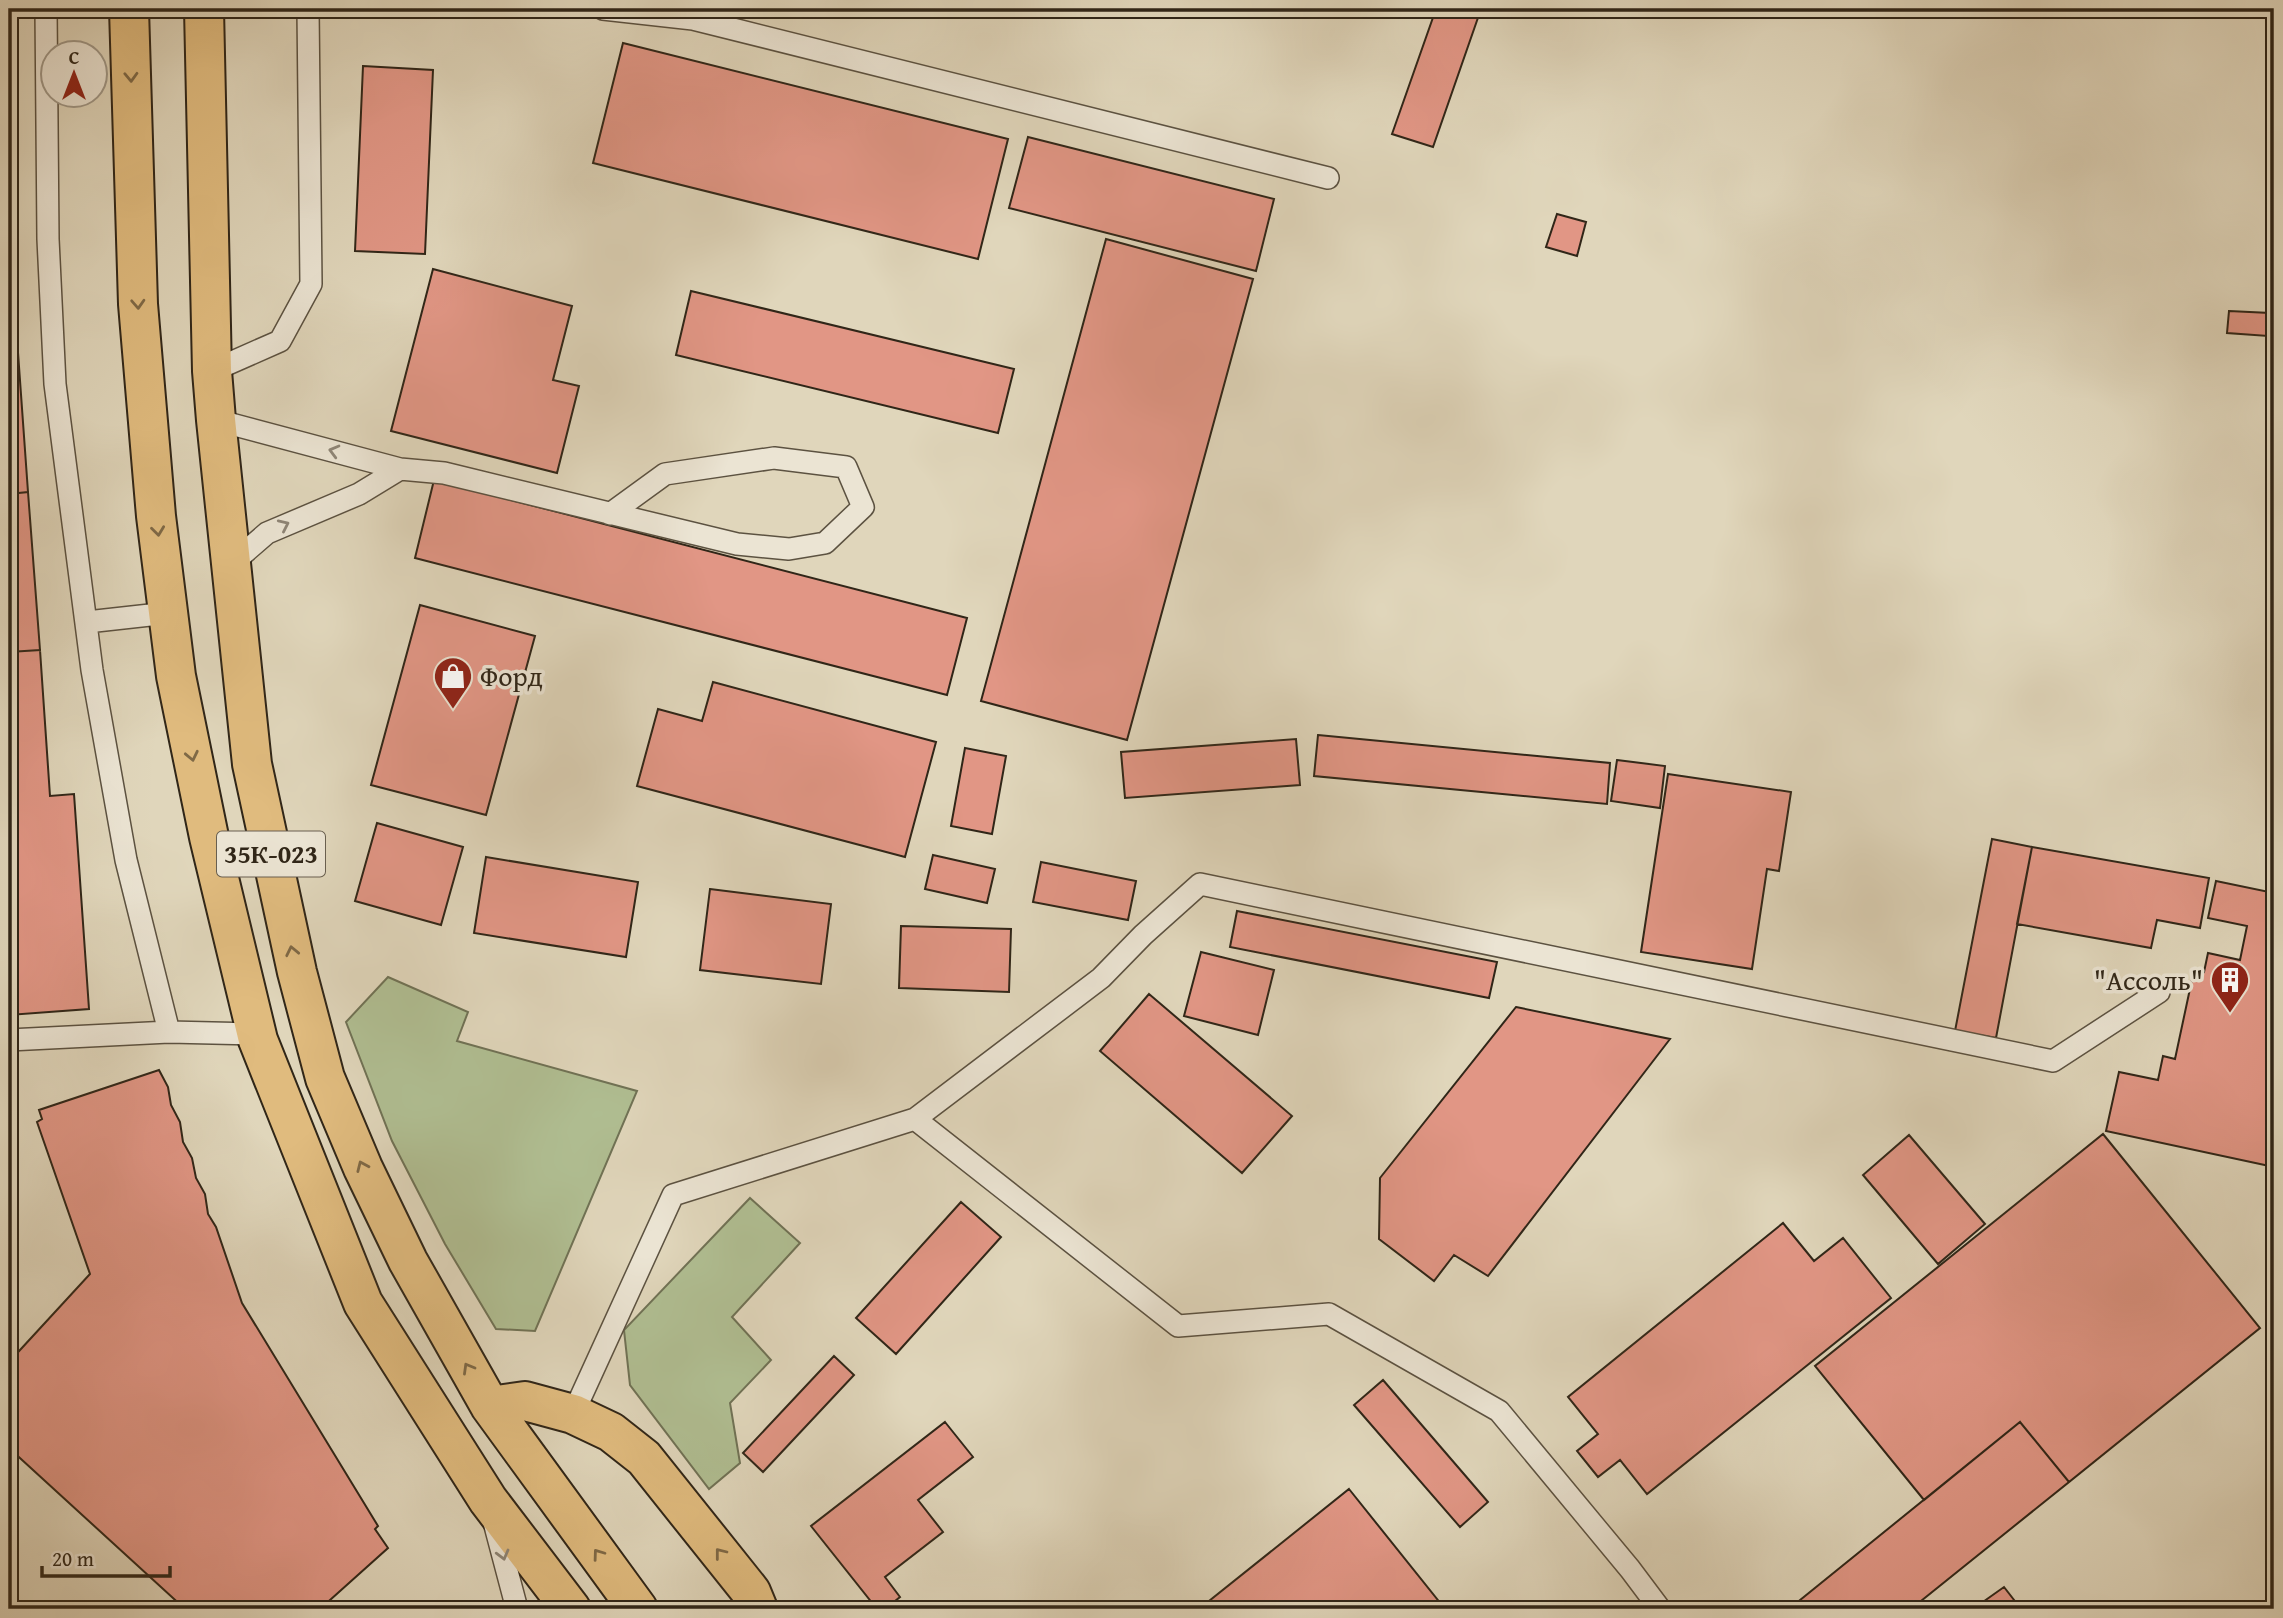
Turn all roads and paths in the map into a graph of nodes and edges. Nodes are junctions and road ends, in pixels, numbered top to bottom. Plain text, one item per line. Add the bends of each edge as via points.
1 (46, 9) edge
2 (129, 9) edge
3 (204, 9) edge
4 (308, 9) edge
5 (603, 9) edge
6 (694, 14) edge
7 (1328, 178) dead end
8 (212, 371) junction
9 (216, 420) junction
10 (400, 469) junction
11 (610, 514) junction
12 (230, 565) junction
13 (168, 613) junction
14 (87, 622) junction
15 (2159, 992) dead end
16 (169, 1032) junction
17 (257, 1034) junction
18 (9, 1040) edge
19 (915, 1119) junction
20 (490, 1406) junction
21 (573, 1414) junction
22 (488, 1500) junction
23 (517, 1609) edge
24 (571, 1609) edge
25 (638, 1609) edge
26 (758, 1609) edge
27 (1660, 1609) edge

1 - 14 lane via 48,239 55,384
2 -> 13 main road, 35К-023 via 138,304
3 - 8 main road, 35К-023
4 - 8 lane via 311,284 281,341
5 - 6 lane
6 - 7 lane
8 - 9 main road, 35К-023
10 -> 9 lane
9 - 12 main road, 35К-023
10 - 11 lane via 444,473
12 -> 10 lane via 267,533 359,494
11 - 11 lane via 737,544 789,549 825,543 863,507 846,467 774,457 665,474
20 -> 12 main road, 35К-023 via 408,1261 325,1077 252,764
13 - 14 lane
13 -> 17 main road, 35К-023 via 209,838
14 - 16 lane via 126,860
15 - 19 lane via 2053,1061 1200,884 1101,978
16 - 17 lane
16 - 18 lane
17 - 22 main road, 35К-023 via 363,1303
19 - 21 lane via 673,1195
19 - 27 lane via 1178,1326 1329,1314 1499,1411
20 - 21 main road via 526,1401
25 -> 20 main road, 35К-023
26 -> 21 main road via 751,1592 645,1458 611,1432
22 -> 23 lane
22 - 24 main road, 35К-023

